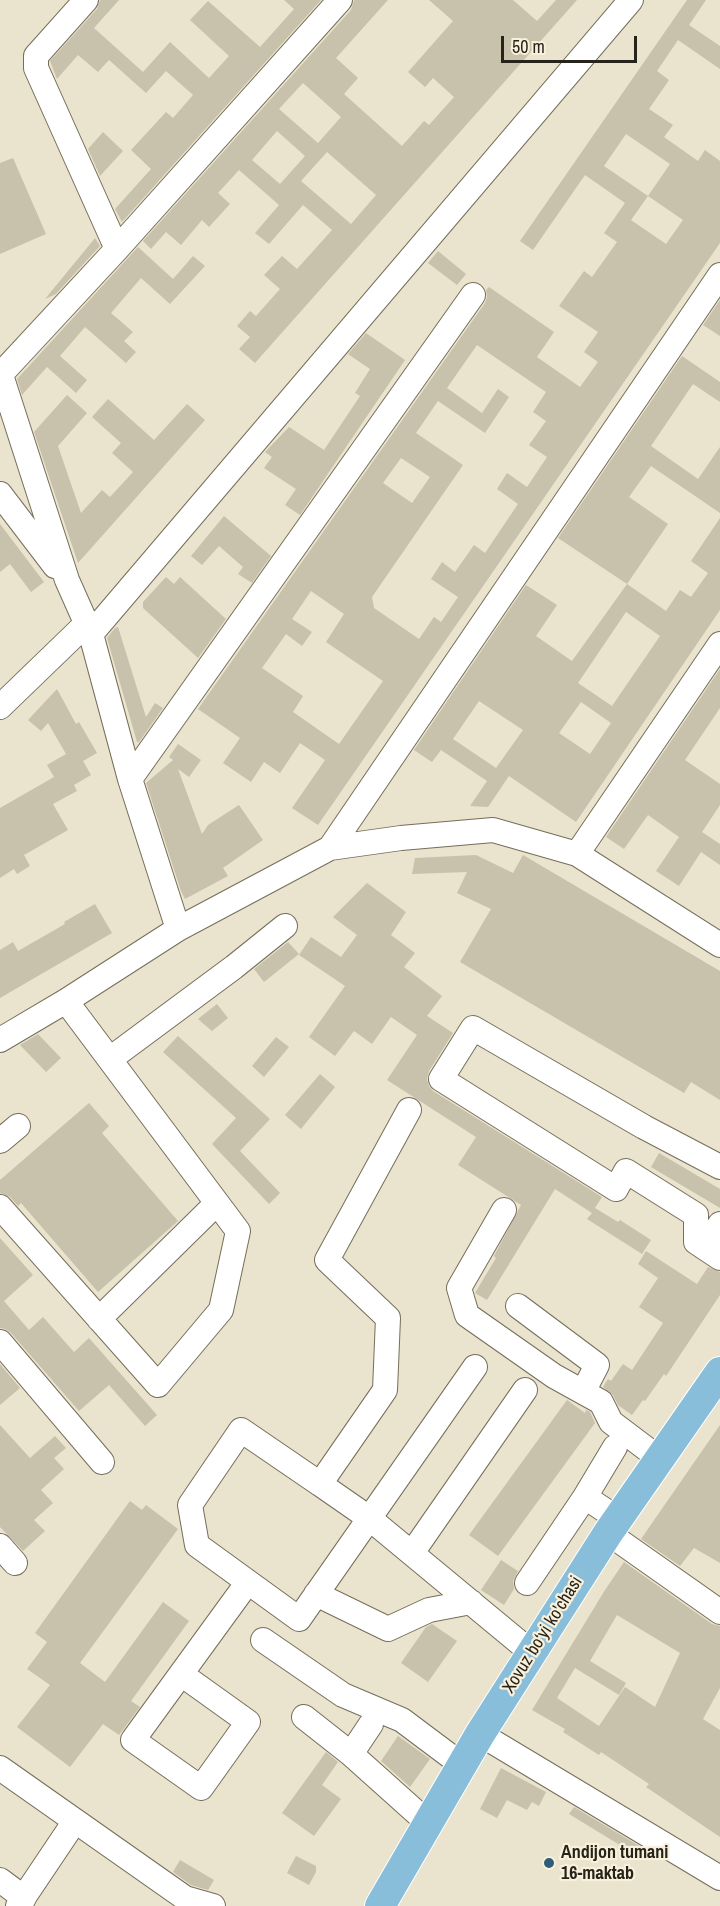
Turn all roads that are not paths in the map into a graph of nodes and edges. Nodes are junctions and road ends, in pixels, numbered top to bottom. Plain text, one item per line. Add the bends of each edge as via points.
1 (86, 0) edge
2 (340, 0) edge
3 (631, 0) edge
4 (117, 249) junction
5 (720, 275) edge
6 (473, 295) dead end
7 (0, 373) edge
8 (0, 494) edge
9 (66, 580) junction
10 (89, 629) junction
11 (720, 644) edge
12 (0, 707) edge
13 (130, 779) junction
14 (330, 848) junction
15 (577, 854) junction
16 (285, 926) dead end
17 (178, 929) junction
18 (720, 945) edge
19 (66, 1001) junction
20 (0, 1040) edge
21 (110, 1059) junction
22 (409, 1110) dead end
23 (720, 1167) edge
24 (217, 1203) junction
25 (0, 1207) edge
26 (504, 1210) dead end
27 (720, 1224) edge
28 (712, 1252) edge
29 (518, 1306) dead end
30 (99, 1319) junction
31 (0, 1342) edge
32 (475, 1366) dead end
33 (720, 1372) edge
34 (525, 1389) dead end
35 (583, 1392) junction
36 (615, 1447) dead end
37 (660, 1459) junction
38 (102, 1461) dead end
39 (320, 1484) junction
40 (585, 1497) junction
41 (369, 1518) junction
42 (613, 1526) junction
43 (412, 1553) junction
44 (248, 1582) junction
45 (527, 1583) dead end
46 (316, 1594) junction
47 (471, 1602) junction
48 (720, 1612) edge
49 (263, 1640) dead end
50 (532, 1653) junction
51 (181, 1674) junction
52 (304, 1717) dead end
53 (370, 1724) dead end
54 (480, 1734) junction
55 (351, 1754) junction
56 (462, 1765) junction
57 (0, 1768) edge
58 (75, 1821) junction
59 (429, 1823) junction
60 (720, 1878) edge
61 (0, 1880) edge
62 (21, 1902) edge
63 (213, 1906) edge
64 (380, 1906) edge

1 - 4 street via 36,56 36,68
2 - 4 street
3 - 10 street
4 - 7 street
5 - 14 street
6 - 13 street
7 - 9 street
8 - 9 street
9 - 10 street
10 - 12 street
10 - 13 street
11 - 15 street
13 - 17 street
14 - 15 street via 493,830
14 - 17 street
15 - 18 street
16 - 21 street
17 - 19 street
19 - 20 street
19 - 21 street
21 - 24 street
22 - 39 street via 327,1260 388,1318 385,1390
23 - 28 street via 473,1028 441,1079 616,1189 626,1171 696,1215 696,1242
24 - 30 street
24 - 30 street via 238,1231 220,1310 158,1386
25 - 30 street
26 - 35 street via 459,1288 466,1315
27 - 28 street
29 - 35 street via 597,1365
31 - 38 street
32 - 41 street
33 - 37 main road, Xovuz bo‘yi ko'chasi
34 - 43 street
35 - 37 street via 602,1402 611,1422
36 - 40 street
37 - 42 main road, Xovuz bo‘yi ko'chasi
39 - 41 street
39 - 44 street via 242,1430 190,1505 197,1545
40 - 42 street
40 - 45 street
41 - 43 street
41 - 46 street
42 - 48 street
42 - 50 main road, Xovuz bo‘yi ko'chasi
43 - 47 street
44 - 46 street via 299,1619
44 - 51 street
46 - 47 street via 388,1629 429,1610
47 - 50 street
49 - 56 street via 343,1695 402,1720
50 - 54 main road, Xovuz bo‘yi ko'chasi
51 - 51 street via 133,1740 201,1788 248,1722
52 - 55 street
53 - 55 street
54 - 56 main road, Xovuz bo‘yi ko'chasi
54 - 60 street
55 - 59 street
56 - 59 main road, Xovuz bo‘yi ko'chasi
57 - 58 street
58 - 62 street
58 - 63 street via 185,1898
59 - 64 main road, Xovuz bo‘yi ko'chasi
61 - 62 street

